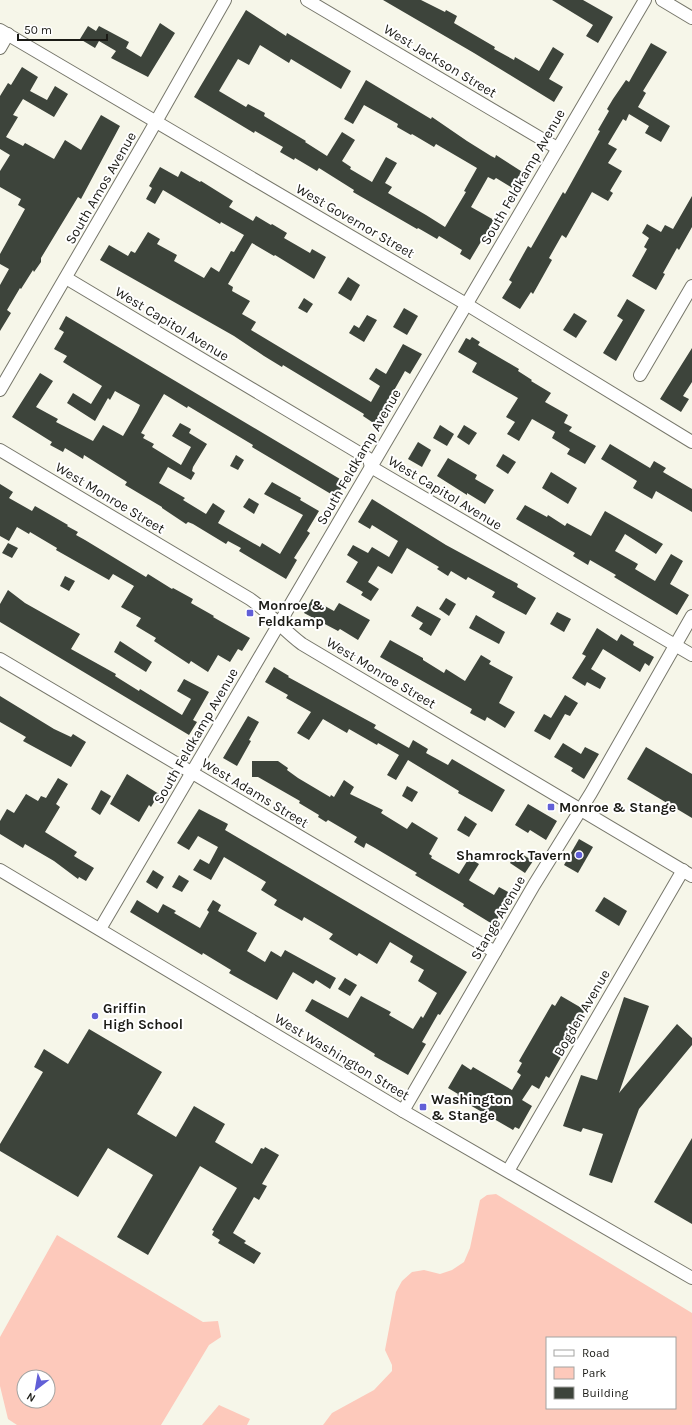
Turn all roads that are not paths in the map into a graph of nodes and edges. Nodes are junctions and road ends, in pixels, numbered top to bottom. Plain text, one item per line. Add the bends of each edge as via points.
1 (225, 0) edge
2 (307, 0) edge
3 (645, 0) edge
4 (662, 0) edge
5 (692, 18) edge
6 (4, 32) edge
7 (0, 48) edge
8 (156, 122) junction
9 (557, 148) junction
10 (66, 278) junction
11 (692, 286) edge
12 (466, 304) junction
13 (640, 375) dead end
14 (0, 390) edge
15 (692, 442) edge
16 (0, 450) edge
17 (371, 467) junction
18 (692, 616) edge
19 (278, 625) junction
20 (675, 647) junction
21 (692, 656) edge
22 (0, 659) edge
23 (192, 773) junction
24 (580, 809) junction
25 (0, 870) edge
26 (688, 873) edge
27 (100, 929) junction
28 (495, 952) junction
29 (403, 1111) junction
30 (508, 1171) junction
31 (692, 1278) edge

1 - 8 street, South Amos Avenue
2 - 9 street, West Jackson Street
3 - 9 street, South Feldkamp Avenue
4 - 5 street
6 - 7 street
6 - 8 street, West Governor Street
8 - 10 street, South Amos Avenue
8 - 12 street, West Governor Street
9 - 12 street, South Feldkamp Avenue
10 - 14 street, South Amos Avenue
10 - 17 street, West Capitol Avenue via 366,457
11 - 13 street
12 - 15 street, West Governor Street
12 - 17 street, South Feldkamp Avenue
16 - 19 street, West Monroe Street via 250,599 263,608
17 - 19 street, South Feldkamp Avenue
17 - 20 street, West Capitol Avenue
18 - 20 street, Stange Avenue
19 - 23 street, South Feldkamp Avenue
19 - 24 street, West Monroe Street via 302,644
20 - 21 street, West Capitol Avenue
20 - 24 street, Stange Avenue
22 - 23 street, West Adams Street
23 - 27 street, South Feldkamp Avenue
23 - 28 street, West Adams Street
24 - 26 street, West Monroe Street
24 - 28 street, Stange Avenue
25 - 27 street, West Washington Street
26 - 30 street, Bogden Avenue
27 - 29 street, West Washington Street
28 - 29 street, Stange Avenue
29 - 30 street, West Washington Street
30 - 31 street, West Washington Street

